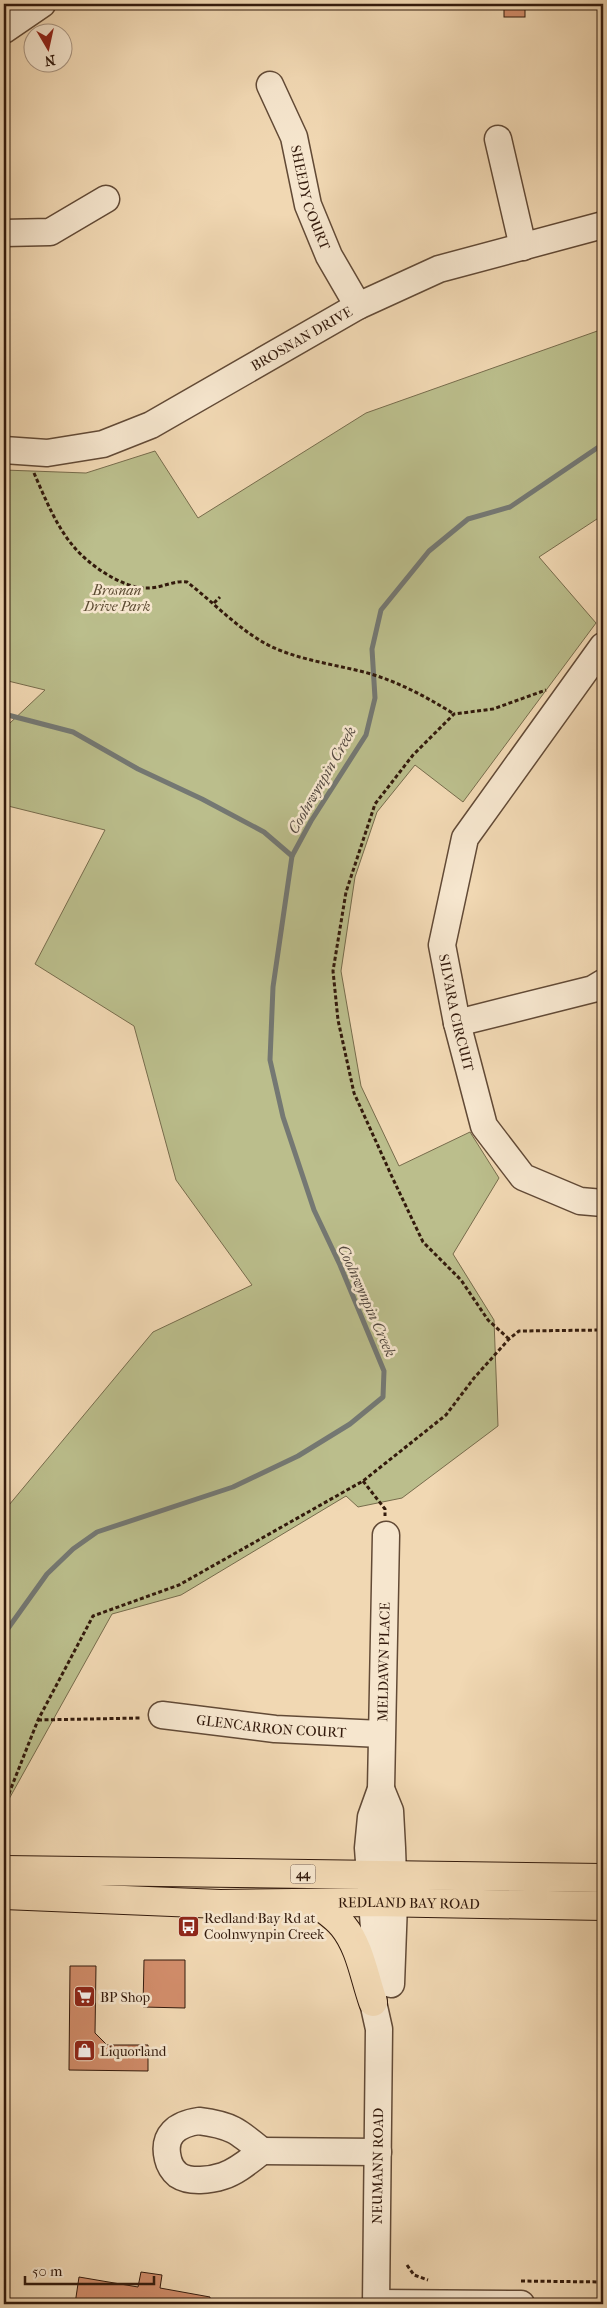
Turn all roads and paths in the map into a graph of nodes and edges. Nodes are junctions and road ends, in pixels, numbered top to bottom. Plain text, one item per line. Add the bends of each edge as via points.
1 (42, 4) edge
2 (4, 30) edge
3 (270, 85) dead end
4 (498, 139) dead end
5 (106, 199) dead end
6 (603, 225) edge
7 (4, 233) edge
8 (523, 248) junction
9 (358, 306) junction
10 (14, 451) edge
11 (220, 597) dead end
12 (214, 603) junction
13 (603, 646) edge
14 (569, 693) junction
15 (454, 714) junction
16 (603, 983) edge
17 (457, 1023) junction
18 (603, 1203) edge
19 (603, 1330) edge
20 (509, 1339) junction
21 (363, 1481) junction
22 (386, 1534) joint
23 (162, 1715) joint
24 (38, 1720) junction
25 (381, 1734) junction
26 (4, 1806) edge
27 (4, 1870) edge
28 (382, 1875) junction
29 (603, 1878) edge
30 (4, 1895) edge
31 (316, 1903) junction
32 (383, 1903) junction
33 (603, 1906) edge
34 (374, 2002) junction
35 (379, 2029) junction
36 (262, 2151) dead end
37 (378, 2152) junction
38 (406, 2266) dead end
39 (435, 2280) dead end
40 (603, 2282) edge
41 (520, 2293) edge
42 (376, 2304) edge

1 - 2 street
3 - 9 street, SHEEDY COURT via 294,137 308,205 329,256
4 - 8 street
5 - 7 street via 50,232
6 - 8 street, BROSNAN DRIVE
8 - 9 street, BROSNAN DRIVE via 439,269
9 - 10 street, BROSNAN DRIVE via 151,425 103,444 47,452
10 - 12 path via 74,547 103,572 128,586 147,588 187,582
11 - 12 path
12 - 15 path via 277,650 393,681
13 - 14 street, SILVARA CIRCUIT
14 - 15 path via 557,688 542,690 493,709
14 - 17 street, SILVARA CIRCUIT via 465,838 442,945
15 - 20 path via 413,755 375,804 346,892 333,971 338,1020 354,1093 392,1179 423,1242 461,1280 488,1320
16 - 17 street via 593,989
17 - 18 street, SILVARA CIRCUIT via 484,1126 523,1177 580,1201
19 - 20 path via 519,1331
20 - 21 path via 446,1415
21 - 22 path via 385,1509
21 - 24 path via 180,1585 93,1616
22 - 25 street, MELDAWN PLACE
23 - 24 path
23 - 25 street, GLENCARRON COURT via 275,1729
24 - 26 path
25 - 28 street, MELDAWN PLACE via 381,1790 371,1817 368,1848
27 - 28 main road, REDLAND BAY ROAD / 44
28 - 29 main road, REDLAND BAY ROAD / 44
28 - 32 street, NEUMANN ROAD
30 - 31 main road, REDLAND BAY ROAD / 44 via 220,1904
31 - 32 main road, REDLAND BAY ROAD / 44
31 - 34 main road via 349,1934
32 - 33 main road, REDLAND BAY ROAD / 44
32 - 34 street, NEUMANN ROAD
32 - 35 street, NEUMANN ROAD via 390,2002
34 - 35 street, NEUMANN ROAD
35 - 37 street, NEUMANN ROAD
36 - 37 street
37 - 42 street, NEUMANN ROAD
38 - 39 path via 426,2280
40 - 41 path
41 - 42 street

